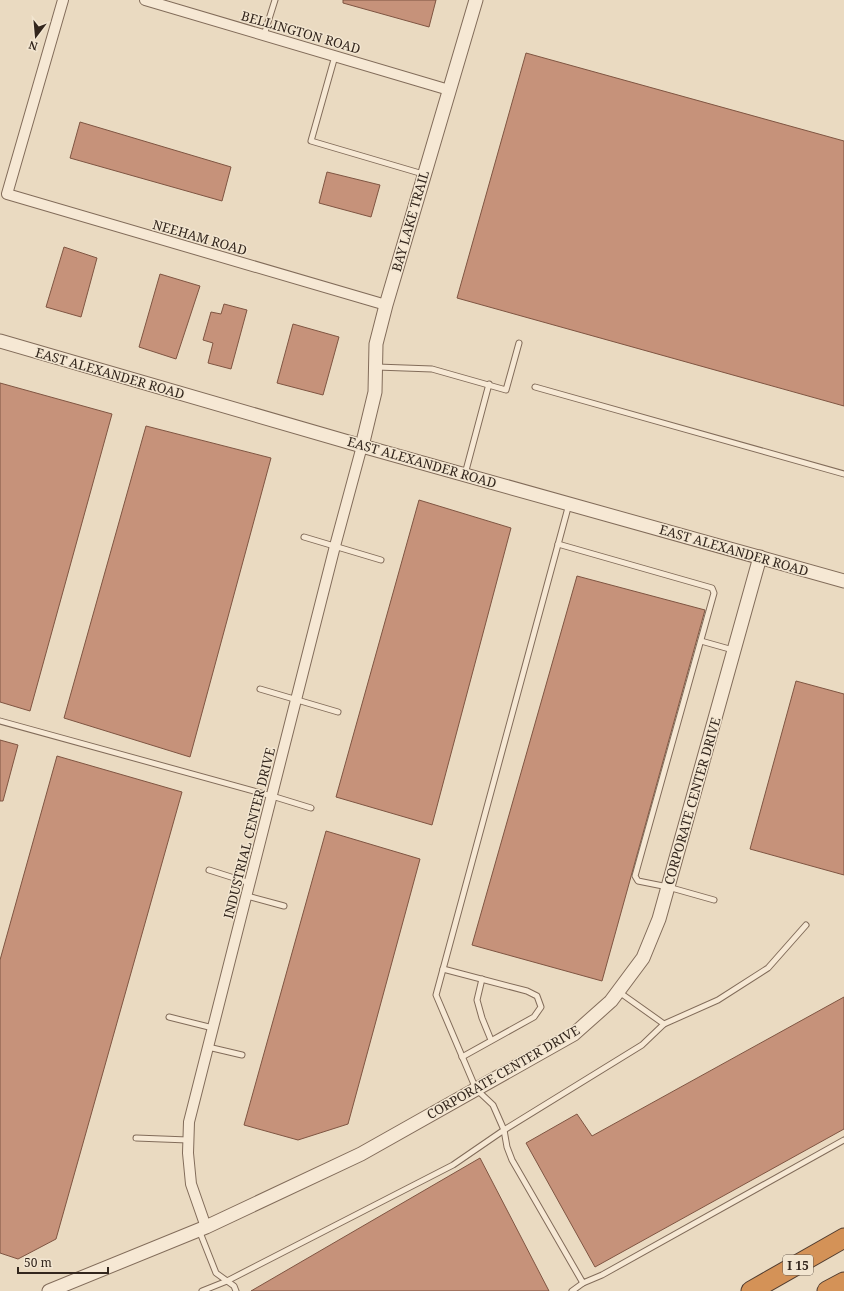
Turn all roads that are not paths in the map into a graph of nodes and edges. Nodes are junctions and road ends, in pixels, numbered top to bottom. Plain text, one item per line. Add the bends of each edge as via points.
1 (63, 0) edge
2 (145, 0) edge
3 (275, 0) edge
4 (476, 0) edge
5 (264, 35) junction
6 (335, 56) junction
7 (449, 90) junction
8 (424, 174) junction
9 (386, 305) junction
10 (0, 342) edge
11 (519, 343) dead end
12 (376, 367) junction
13 (489, 384) junction
14 (535, 387) dead end
15 (362, 446) junction
16 (465, 474) junction
17 (844, 474) edge
18 (569, 503) junction
19 (304, 537) dead end
20 (558, 544) junction
21 (335, 546) junction
22 (760, 557) junction
23 (381, 560) dead end
24 (844, 581) edge
25 (701, 642) junction
26 (734, 650) junction
27 (260, 689) dead end
28 (296, 700) junction
29 (338, 712) dead end
30 (0, 721) edge
31 (272, 796) junction
32 (311, 808) dead end
33 (209, 870) dead end
34 (250, 883) junction
35 (668, 887) junction
36 (246, 896) junction
37 (714, 900) dead end
38 (284, 906) dead end
39 (806, 925) dead end
40 (443, 968) junction
41 (482, 979) junction
42 (618, 992) junction
43 (169, 1017) dead end
44 (664, 1024) junction
45 (213, 1028) junction
46 (491, 1040) junction
47 (208, 1047) junction
48 (242, 1056) dead end
49 (462, 1057) junction
50 (476, 1089) junction
51 (504, 1130) junction
52 (136, 1138) dead end
53 (188, 1140) junction
54 (844, 1140) edge
55 (202, 1229) junction
56 (844, 1238) edge
57 (227, 1281) junction
58 (844, 1282) edge
59 (583, 1283) junction
60 (49, 1291) edge
61 (202, 1291) edge
62 (236, 1291) edge
63 (572, 1291) edge
64 (751, 1291) edge
65 (827, 1291) edge

1 - 9 street, NEEHAM ROAD via 7,194
2 - 5 street, BELLINGTON ROAD via 173,6
3 - 5 lane
4 - 7 street, BAY LAKE TRAIL
5 - 6 street, BELLINGTON ROAD
6 - 7 street, BELLINGTON ROAD
6 - 8 lane via 311,141
7 - 8 street, BAY LAKE TRAIL
8 - 9 street, BAY LAKE TRAIL
9 - 12 street, BAY LAKE TRAIL via 376,344
10 - 15 street, EAST ALEXANDER ROAD
11 - 13 lane via 506,390
12 - 13 lane via 432,368
12 - 15 street, BAY LAKE TRAIL via 375,392
13 - 16 lane
14 - 17 lane
15 - 16 street, EAST ALEXANDER ROAD
15 - 21 street, INDUSTRIAL CENTER DRIVE
16 - 18 street, EAST ALEXANDER ROAD
18 - 20 lane
18 - 22 street, EAST ALEXANDER ROAD
19 - 21 lane
20 - 25 lane via 712,588 714,593
20 - 40 lane
21 - 23 lane
21 - 28 street, INDUSTRIAL CENTER DRIVE
22 - 24 street, EAST ALEXANDER ROAD
22 - 26 street, CORPORATE CENTER DRIVE
25 - 26 lane
25 - 35 lane via 635,876 638,881
26 - 35 street, CORPORATE CENTER DRIVE
27 - 28 lane
28 - 29 lane
28 - 31 street, INDUSTRIAL CENTER DRIVE
30 - 31 lane
31 - 32 lane
31 - 34 street, INDUSTRIAL CENTER DRIVE
33 - 34 lane
34 - 36 street, INDUSTRIAL CENTER DRIVE
35 - 37 lane
35 - 42 street, CORPORATE CENTER DRIVE via 659,919 642,958
36 - 38 lane
36 - 45 street, INDUSTRIAL CENTER DRIVE
39 - 44 lane via 768,968 718,1000
40 - 41 lane
40 - 49 lane via 436,995
41 - 46 lane via 477,1000
41 - 46 lane via 527,991 537,996 540,1007 534,1017
42 - 44 lane
42 - 50 street, CORPORATE CENTER DRIVE via 612,1001 574,1034
43 - 45 lane
44 - 51 lane via 642,1045
45 - 47 street, INDUSTRIAL CENTER DRIVE
46 - 49 lane
47 - 48 lane
47 - 53 street, INDUSTRIAL CENTER DRIVE via 189,1122
49 - 50 lane
50 - 51 lane via 493,1105
50 - 55 street, CORPORATE CENTER DRIVE via 361,1154
51 - 57 lane via 453,1164
51 - 59 lane via 512,1160
52 - 53 lane
53 - 55 street, INDUSTRIAL CENTER DRIVE via 191,1184
54 - 59 lane via 602,1275
55 - 57 lane via 216,1273
55 - 60 street, CORPORATE CENTER DRIVE
56 - 64 highway, I 15
57 - 61 lane
57 - 62 lane
58 - 65 highway
59 - 63 lane

